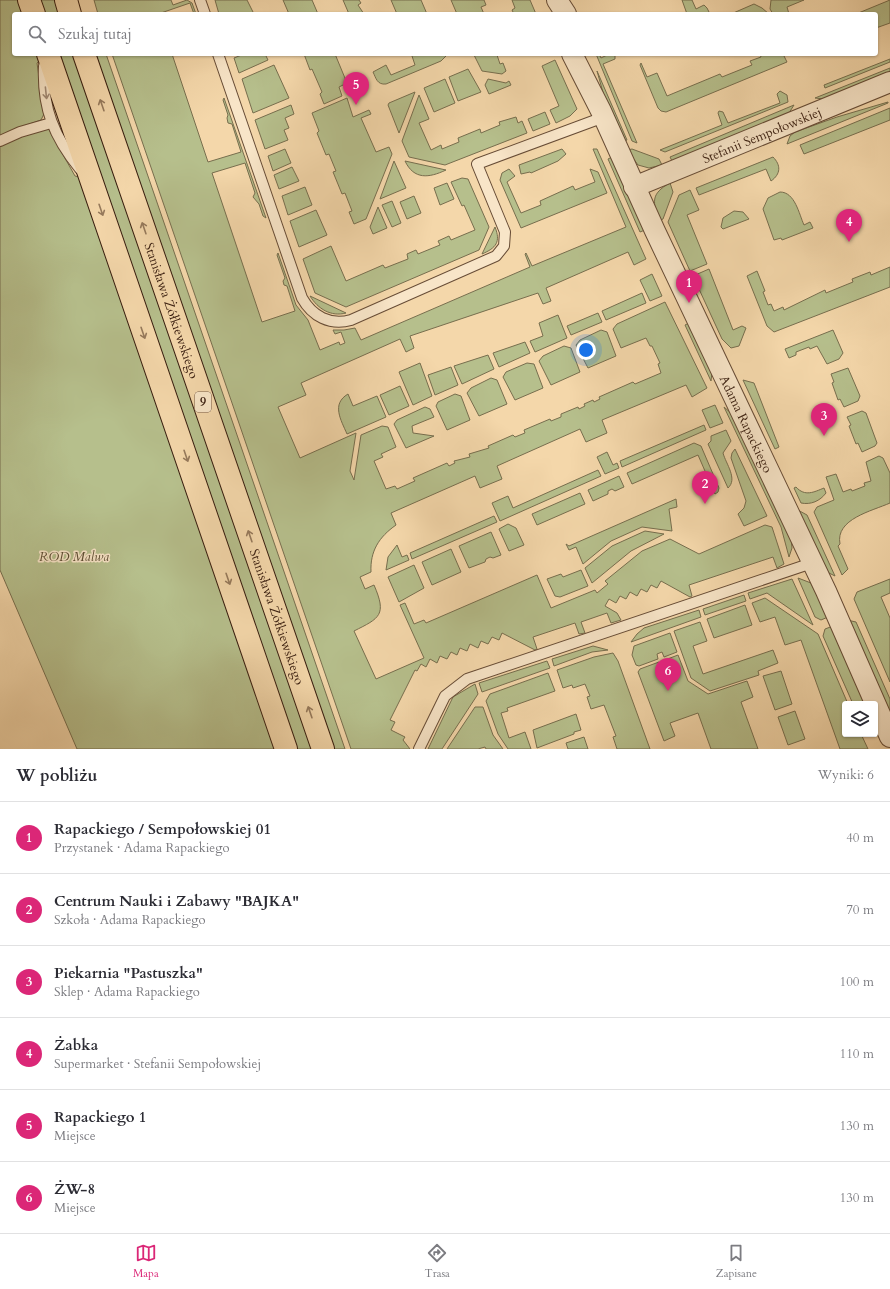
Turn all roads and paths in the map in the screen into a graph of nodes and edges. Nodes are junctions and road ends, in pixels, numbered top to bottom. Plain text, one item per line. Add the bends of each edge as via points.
1 (29, 0) edge
2 (66, 0) edge
3 (200, 0) edge
4 (551, 0) edge
5 (557, 0) edge
6 (33, 12) edge
7 (69, 12) edge
8 (203, 12) edge
9 (555, 12) edge
10 (565, 12) edge
11 (46, 56) edge
12 (47, 56) edge
13 (85, 56) edge
14 (219, 56) edge
15 (573, 56) edge
16 (588, 56) edge
17 (890, 82) edge
18 (602, 114) junction
19 (51, 123) junction
20 (0, 141) edge
21 (92, 182) junction
22 (634, 187) junction
23 (812, 563) junction
24 (890, 738) edge
25 (286, 749) edge
26 (323, 749) edge
27 (419, 749) edge

1 - 6 main road
2 - 7 main road
3 - 8 lane
4 - 9 street
5 - 10 street
11 -> 19 lane via 44,71
12 - 21 main road
26 -> 13 main road, Stanisława Żółkiewskiego / 9
14 - 18 lane via 302,298 308,308 318,316 334,322 351,320 496,256 504,245 505,232 477,164
15 - 18 street, Adama Rapackiego
16 - 18 street, Adama Rapackiego
17 - 22 street, Stefanii Sempołowskiej
18 - 22 street, Adama Rapackiego
19 - 20 lane
19 - 21 lane via 74,161
21 -> 25 main road
22 - 23 street, Adama Rapackiego
23 - 24 street, Adama Rapackiego
23 - 27 lane via 467,679 444,696

